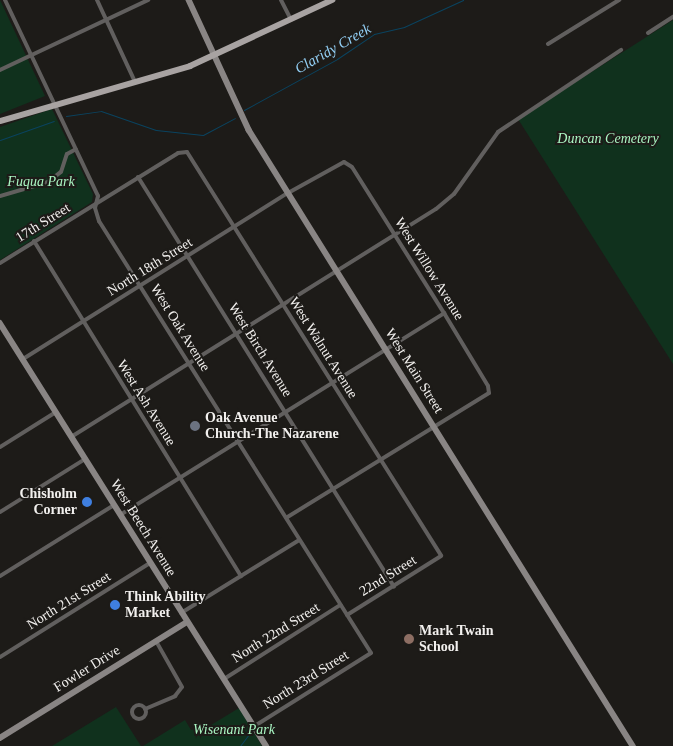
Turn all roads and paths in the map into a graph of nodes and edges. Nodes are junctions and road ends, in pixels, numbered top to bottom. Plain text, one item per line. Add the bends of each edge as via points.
1 (5, 0) edge
2 (97, 0) edge
3 (148, 0) edge
4 (189, 0) edge
5 (281, 0) edge
6 (332, 0) edge
7 (619, 0) edge
8 (673, 17) edge
9 (108, 20) junction
10 (291, 20) junction
11 (648, 32) dead end
12 (548, 44) dead end
13 (621, 50) dead end
14 (31, 56) junction
15 (216, 56) junction
16 (0, 70) edge
17 (135, 84) junction
18 (54, 103) junction
19 (0, 121) edge
20 (76, 149) junction
21 (187, 152) joint
22 (344, 162) joint
23 (138, 177) junction
24 (288, 193) junction
25 (0, 196) edge
26 (97, 202) junction
27 (234, 228) junction
28 (395, 235) junction
29 (34, 241) junction
30 (188, 256) junction
31 (0, 263) edge
32 (337, 270) junction
33 (140, 286) junction
34 (283, 305) junction
35 (444, 313) junction
36 (0, 323) edge
37 (83, 323) junction
38 (237, 334) junction
39 (386, 349) junction
40 (23, 359) junction
41 (189, 364) junction
42 (332, 382) junction
43 (131, 400) junction
44 (285, 411) junction
45 (56, 412) junction
46 (434, 427) junction
47 (71, 437) junction
48 (238, 441) junction
49 (0, 447) edge
50 (85, 459) junction
51 (380, 460) junction
52 (179, 478) junction
53 (334, 489) junction
54 (114, 505) junction
55 (0, 512) edge
56 (120, 515) junction
57 (286, 518) junction
58 (300, 540) junction
59 (441, 556) joint
60 (150, 564) junction
61 (0, 576) edge
62 (241, 576) junction
63 (394, 586) junction
64 (340, 606) junction
65 (181, 613) junction
66 (347, 615) junction
67 (187, 622) junction
68 (156, 640) junction
69 (370, 653) joint
70 (0, 657) edge
71 (223, 680) junction
72 (145, 709) dead end
73 (253, 727) junction
74 (0, 738) edge
75 (266, 746) edge
76 (633, 746) edge

1 - 14 street, West Oak Avenue
2 - 9 street
3 - 9 street
4 - 15 street, West Main Street
5 - 10 street
6 - 10 main road
7 - 12 street
8 - 11 street
9 - 14 street
9 - 17 street
10 - 15 main road
13 - 28 street via 514,120 486,145 446,201
14 - 16 street
14 - 18 street, West Oak Avenue
15 - 17 main road
15 - 24 street, West Main Street via 249,130
17 - 18 main road
18 - 19 main road
18 - 20 street, West Oak Avenue
20 - 25 street via 68,154 60,172 48,182
20 - 26 street, West Oak Avenue via 98,196
21 - 23 street, 17th Street via 178,153
21 - 27 street, West Walnut Avenue
22 - 24 street, North 18th Street
22 - 28 street, West Willow Avenue via 352,167
23 - 26 street, 17th Street
23 - 30 street, West Birch Avenue
24 - 27 street, North 18th Street
24 - 32 street, West Main Street
26 - 29 street, 17th Street
26 - 33 street, West Oak Avenue via 95,208 99,221
27 - 30 street, North 18th Street
27 - 34 street, West Walnut Avenue
28 - 32 street
28 - 35 street, West Willow Avenue
29 - 31 street, 17th Street
29 - 37 street, West Ash Avenue
30 - 33 street, North 18th Street
30 - 38 street, West Birch Avenue
32 - 34 street
32 - 39 street, West Main Street
33 - 37 street, North 18th Street
33 - 41 street, West Oak Avenue
34 - 38 street
34 - 42 street, West Walnut Avenue
35 - 39 street
35 - 46 street, West Willow Avenue via 488,386 489,393
36 - 40 street, West Beech Avenue
37 - 40 street, North 18th Street
37 - 43 street, West Ash Avenue
38 - 41 street
38 - 44 street, West Birch Avenue
39 - 42 street
39 - 46 street, West Main Street
40 - 45 street, West Beech Avenue
41 - 43 street
41 - 48 street, West Oak Avenue
42 - 44 street
42 - 51 street, West Walnut Avenue
43 - 47 street
43 - 52 street, West Ash Avenue
44 - 48 street
44 - 53 street, West Birch Avenue
45 - 47 street, West Beech Avenue
45 - 49 street
46 - 51 street
46 - 76 street, West Main Street
47 - 50 street, West Beech Avenue
48 - 52 street
48 - 57 street, West Oak Avenue
50 - 54 street, West Beech Avenue
50 - 55 street
51 - 53 street
51 - 59 street, West Walnut Avenue
52 - 56 street
52 - 62 street, West Ash Avenue
53 - 57 street
53 - 63 street, West Birch Avenue
54 - 56 street, West Beech Avenue
54 - 61 street
56 - 60 street, West Beech Avenue
57 - 58 street, West Oak Avenue
58 - 62 street
58 - 64 street, West Oak Avenue
59 - 63 street, 22nd Street
60 - 65 street, West Beech Avenue
60 - 70 street, North 21st Street
62 - 65 street
63 - 66 street, 22nd Street
64 - 66 street, West Oak Avenue
64 - 71 street, North 22nd Street
65 - 67 street, West Beech Avenue
66 - 69 street, West Oak Avenue
67 - 68 street, Fowler Drive
67 - 71 street, West Beech Avenue
68 - 72 street via 182,687 174,696
68 - 74 street, Fowler Drive
69 - 73 street, North 23rd Street
71 - 73 street, West Beech Avenue
73 - 75 street, West Beech Avenue

